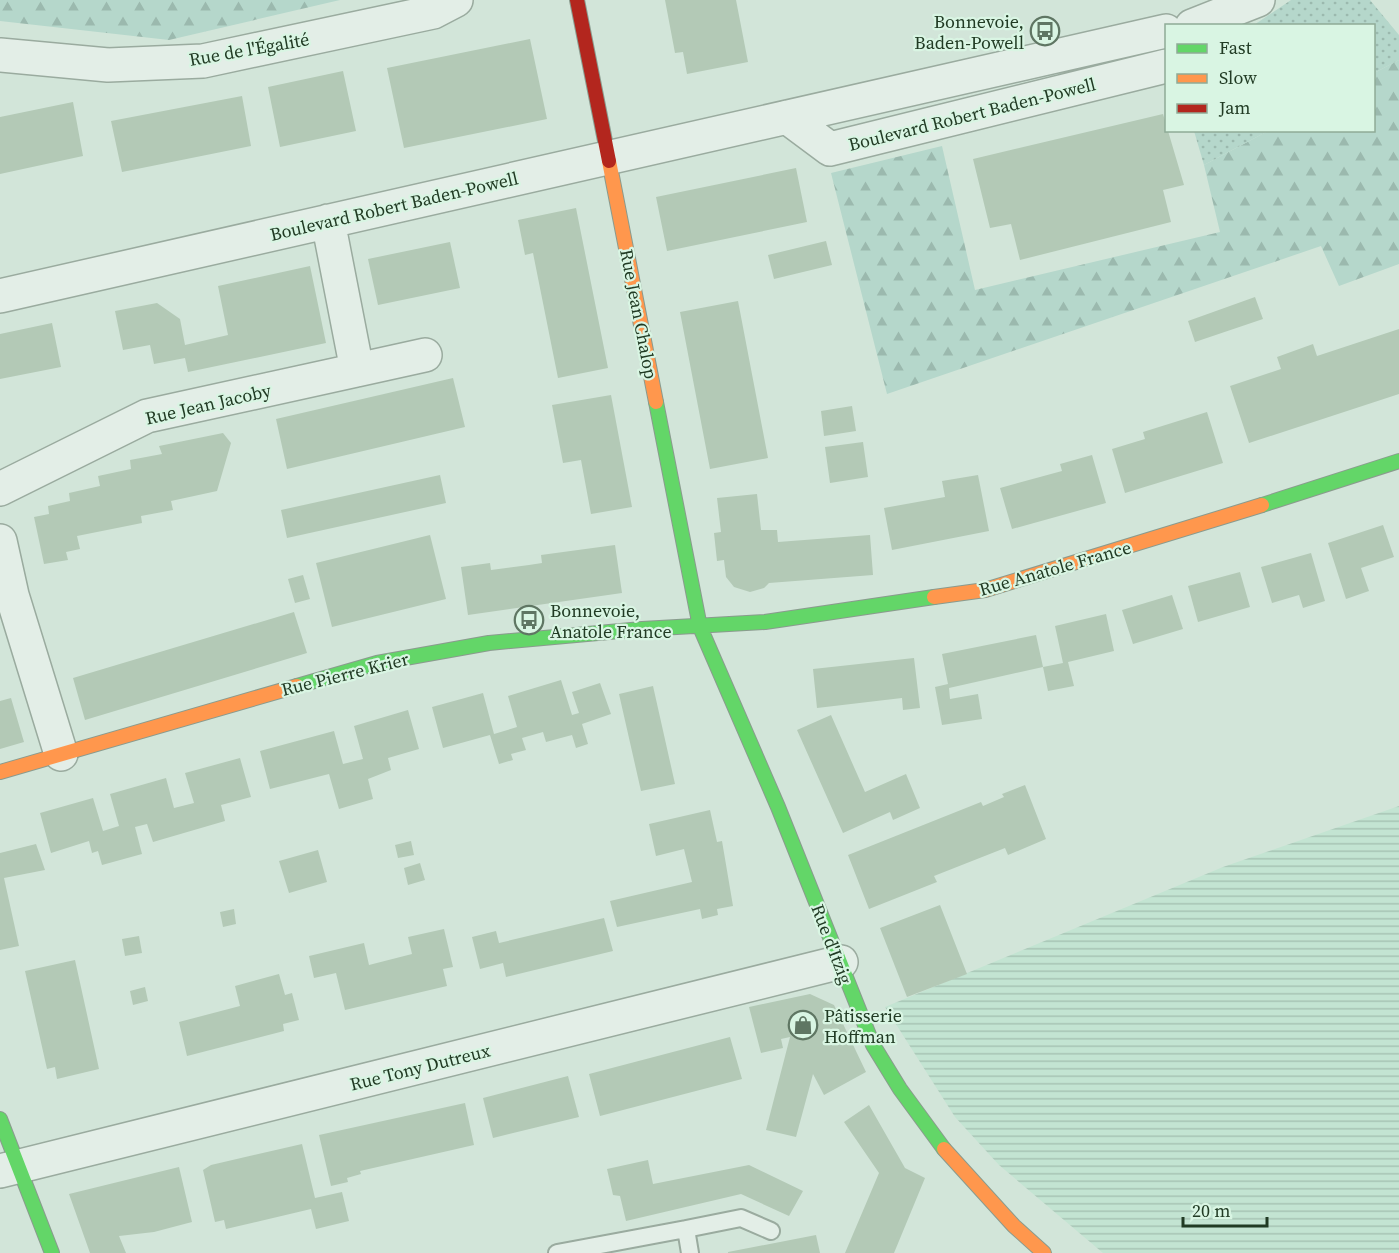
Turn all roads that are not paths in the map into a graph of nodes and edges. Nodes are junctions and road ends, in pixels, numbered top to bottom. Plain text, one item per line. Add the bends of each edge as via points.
1 (456, 0) edge
2 (577, 0) edge
3 (1258, 0) edge
4 (1189, 21) edge
5 (1165, 27) edge
6 (0, 55) edge
7 (1165, 66) edge
8 (787, 117) junction
9 (608, 158) junction
10 (328, 221) junction
11 (0, 296) edge
12 (425, 355) dead end
13 (357, 370) junction
14 (1399, 461) edge
15 (0, 489) edge
16 (0, 541) edge
17 (700, 627) junction
18 (61, 754) junction
19 (0, 772) edge
20 (841, 962) junction
21 (0, 1119) edge
22 (9, 1168) edge
23 (686, 1229) junction
24 (771, 1231) dead end
25 (1035, 1251) edge
26 (52, 1253) edge
27 (557, 1253) edge
28 (690, 1253) edge

1 - 6 street, Rue de l'Égalité via 433,12 203,61 108,65
2 - 9 street, Rue Jean Chalop
3 - 4 street, Boulevard Robert Baden-Powell
5 - 8 street, Boulevard Robert Baden-Powell
7 - 8 street, Boulevard Robert Baden-Powell via 830,149
8 - 9 street, Boulevard Robert Baden-Powell
9 - 10 street, Boulevard Robert Baden-Powell
9 - 17 street, Rue Jean Chalop
10 - 11 street, Boulevard Robert Baden-Powell
10 - 13 street
12 - 13 street, Rue Jean Jacoby
13 - 15 street, Rue Jean Jacoby via 147,416
14 - 17 street, Rue Anatole France via 1184,531 984,590 765,622
16 - 18 street via 12,595
17 - 18 street, Rue Pierre Krier via 489,643 377,663
17 - 20 street, Rue d'Itzig
18 - 19 street, Rue Pierre Krier
20 - 22 street, Rue Tony Dutreux
20 - 25 street, Rue d'Itzig via 856,1008 894,1083 930,1135
21 - 22 street
22 - 26 street
23 - 24 lane via 741,1218
23 - 27 lane
23 - 28 lane

